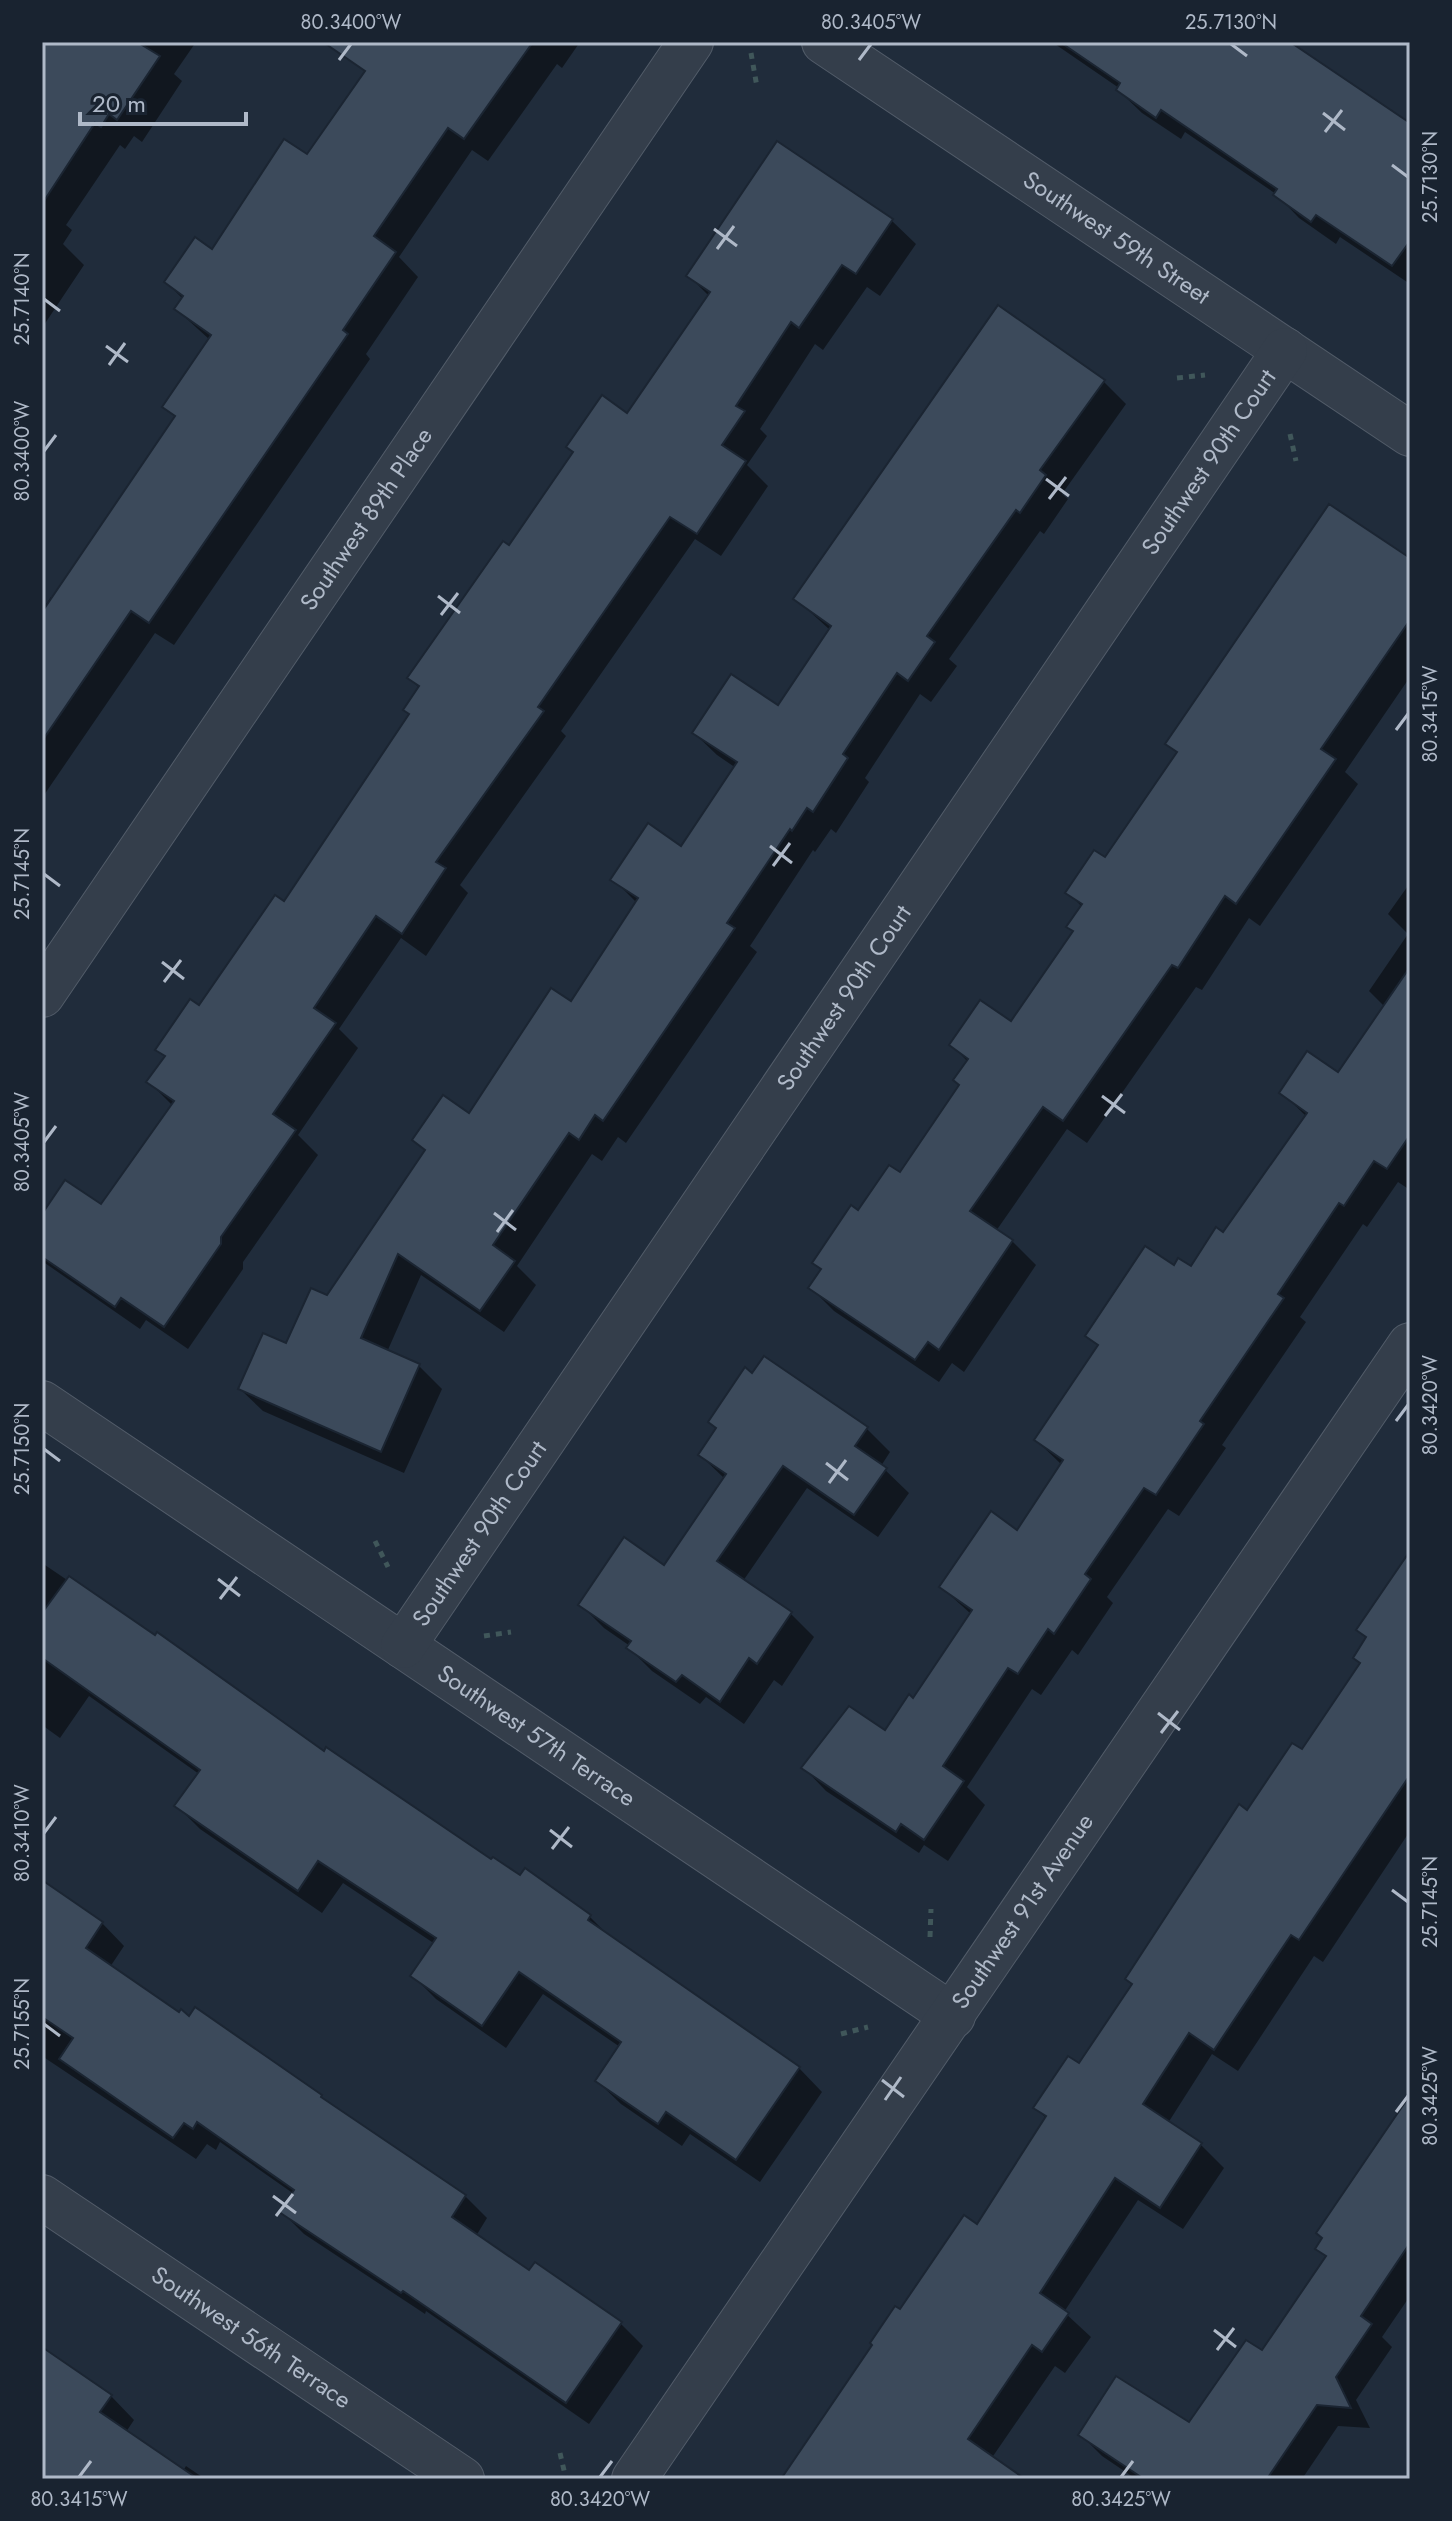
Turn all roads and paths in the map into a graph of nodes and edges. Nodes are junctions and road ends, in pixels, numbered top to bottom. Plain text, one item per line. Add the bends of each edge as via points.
1 (691, 42) edge
2 (824, 42) edge
3 (751, 53) dead end
4 (757, 87) dead end
5 (1285, 350) junction
6 (1206, 375) dead end
7 (1177, 378) dead end
8 (1289, 430) dead end
9 (1410, 434) edge
10 (1296, 461) dead end
11 (42, 995) edge
12 (1410, 1345) edge
13 (42, 1403) edge
14 (375, 1541) dead end
15 (388, 1567) dead end
16 (511, 1632) dead end
17 (483, 1637) dead end
18 (403, 1646) junction
19 (931, 1909) dead end
20 (930, 1938) dead end
21 (953, 2016) junction
22 (868, 2027) dead end
23 (841, 2034) dead end
24 (42, 2197) edge
25 (560, 2453) dead end
26 (462, 2479) edge
27 (566, 2479) edge
28 (634, 2479) edge

1 - 11 street, Southwest 89th Place
2 - 5 street, Southwest 59th Street
3 - 4 path
5 - 9 street, Southwest 59th Street
5 - 18 street, Southwest 90th Court
6 - 7 path
8 - 10 path
12 - 21 street, Southwest 91st Avenue
13 - 18 street, Southwest 57th Terrace
14 - 15 path
16 - 17 path
18 - 21 street, Southwest 57th Terrace
19 - 20 path
21 - 28 street, Southwest 91st Avenue
22 - 23 path
24 - 26 street, Southwest 56th Terrace
25 - 27 path

